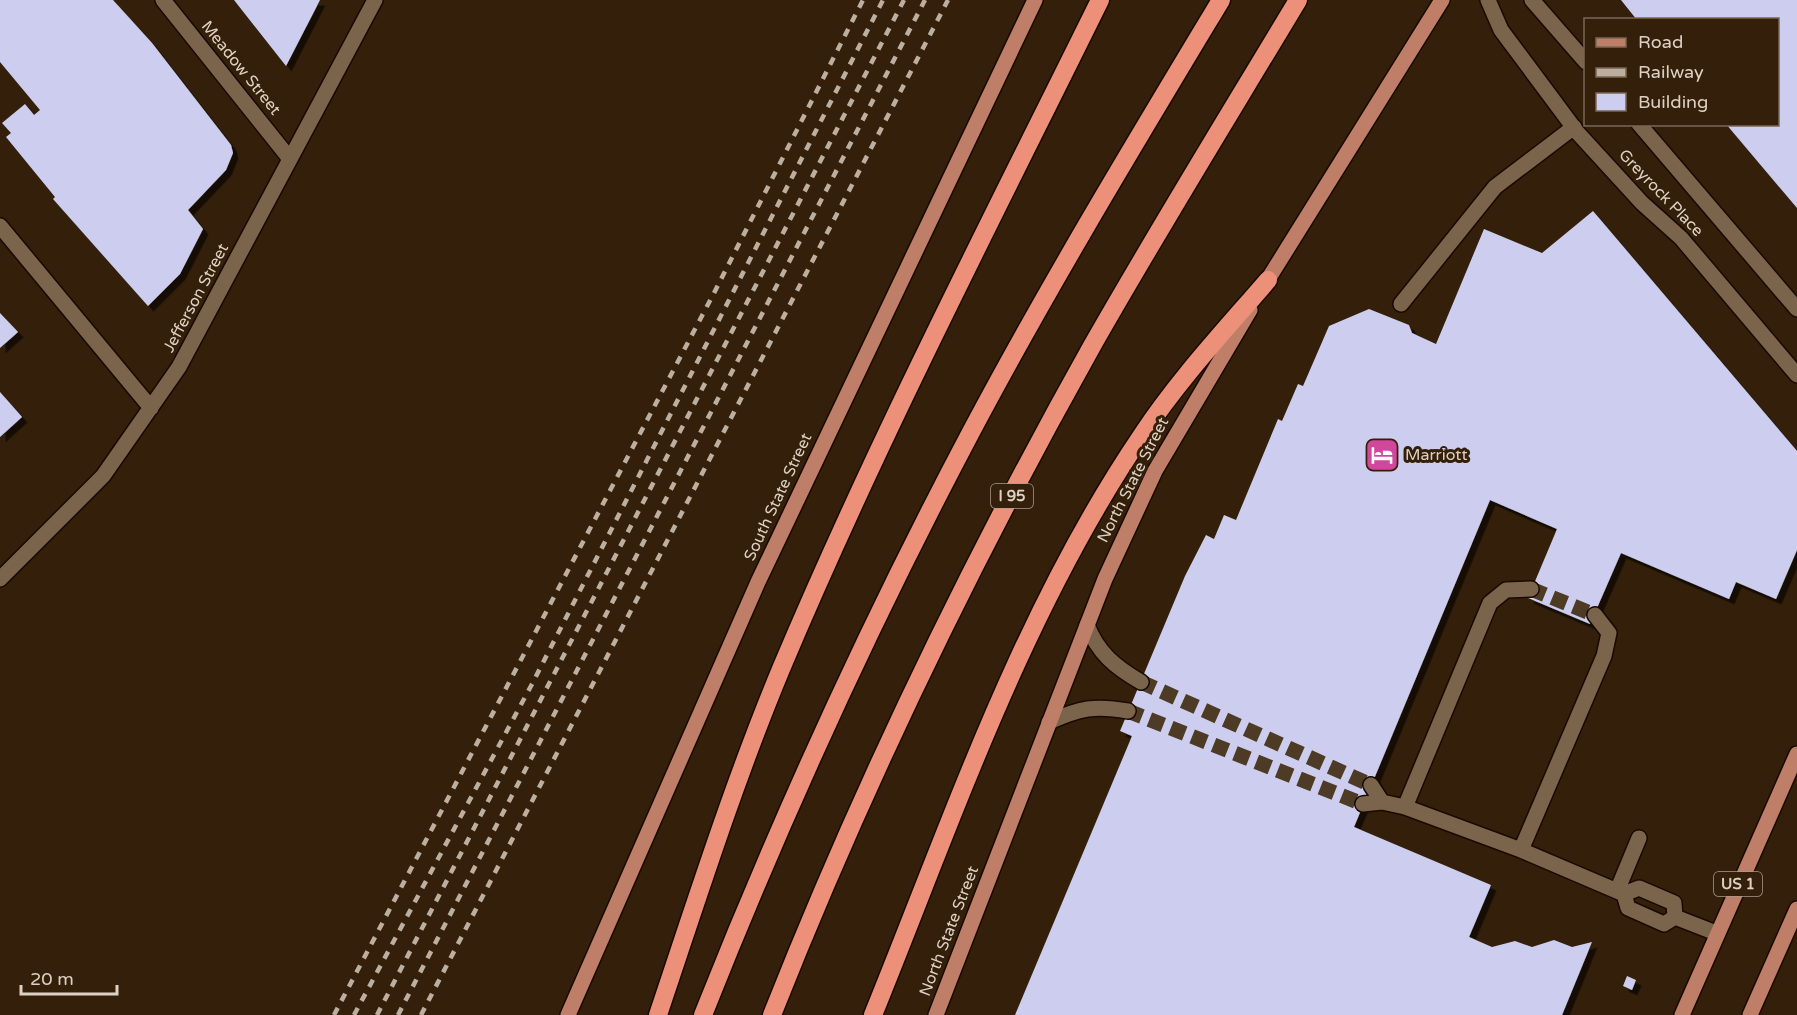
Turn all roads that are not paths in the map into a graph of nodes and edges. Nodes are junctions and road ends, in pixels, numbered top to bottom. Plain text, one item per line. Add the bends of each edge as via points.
1 (164, 0) edge
2 (375, 0) edge
3 (1035, 0) edge
4 (1100, 0) edge
5 (1221, 0) edge
6 (1298, 0) edge
7 (1442, 0) edge
8 (1488, 0) edge
9 (1532, 0) edge
10 (1584, 60) edge
11 (1641, 126) edge
12 (1574, 127) junction
13 (290, 159) junction
14 (0, 226) edge
15 (1268, 280) junction
16 (1401, 304) dead end
17 (1797, 309) edge
18 (1797, 375) edge
19 (151, 408) junction
20 (0, 579) edge
21 (1531, 589) tunnel mouth
22 (1595, 615) tunnel mouth
23 (1087, 625) junction
24 (1141, 682) tunnel mouth
25 (1128, 711) tunnel mouth
26 (1049, 722) junction
27 (1797, 754) edge
28 (1371, 785) tunnel mouth
29 (1382, 802) junction
30 (1364, 804) tunnel mouth
31 (1405, 807) junction
32 (1639, 838) dead end
33 (1521, 850) junction
34 (1620, 892) junction
35 (1797, 909) edge
36 (1675, 917) junction
37 (1716, 933) junction
38 (568, 1015) edge
39 (658, 1015) edge
40 (703, 1015) edge
41 (772, 1015) edge
42 (873, 1015) edge
43 (936, 1015) edge
44 (1682, 1015) edge
45 (1750, 1015) edge

1 - 13 street, Meadow Street
2 - 13 street, Jefferson Street
3 - 38 main road, South State Street via 758,582
4 - 39 highway via 810,603 750,749
5 - 40 highway via 1085,226 971,432 815,748
6 - 41 highway, I 95 via 1097,338 981,553 874,775
7 - 15 main road, North State Street
8 - 12 street, Greyrock Place via 1501,30
9 - 10 street
11 - 17 street, Greyrock Place
12 - 16 street via 1495,187
12 - 18 street, Greyrock Place via 1642,203 1681,238
13 - 19 street, Jefferson Street via 179,367
14 - 19 street
15 - 23 main road, North State Street via 1155,471
15 - 42 highway via 1182,380 1142,435 1035,618
19 - 20 street, Jefferson Street via 103,476
21 - 31 street via 1506,590 1490,603
22 - 33 street via 1609,633 1604,656
23 - 24 street via 1106,659
23 - 26 main road, North State Street
25 - 26 street via 1101,706 1074,711
26 - 43 main road, North State Street
27 - 37 main road, US 1
28 - 29 street
29 - 30 street
29 - 31 street
31 - 33 street
32 - 34 street
33 - 34 street
34 - 36 street via 1628,908 1664,924
34 - 36 street via 1639,888 1674,903
35 - 45 main road
36 - 37 street
37 - 44 main road, US 1

